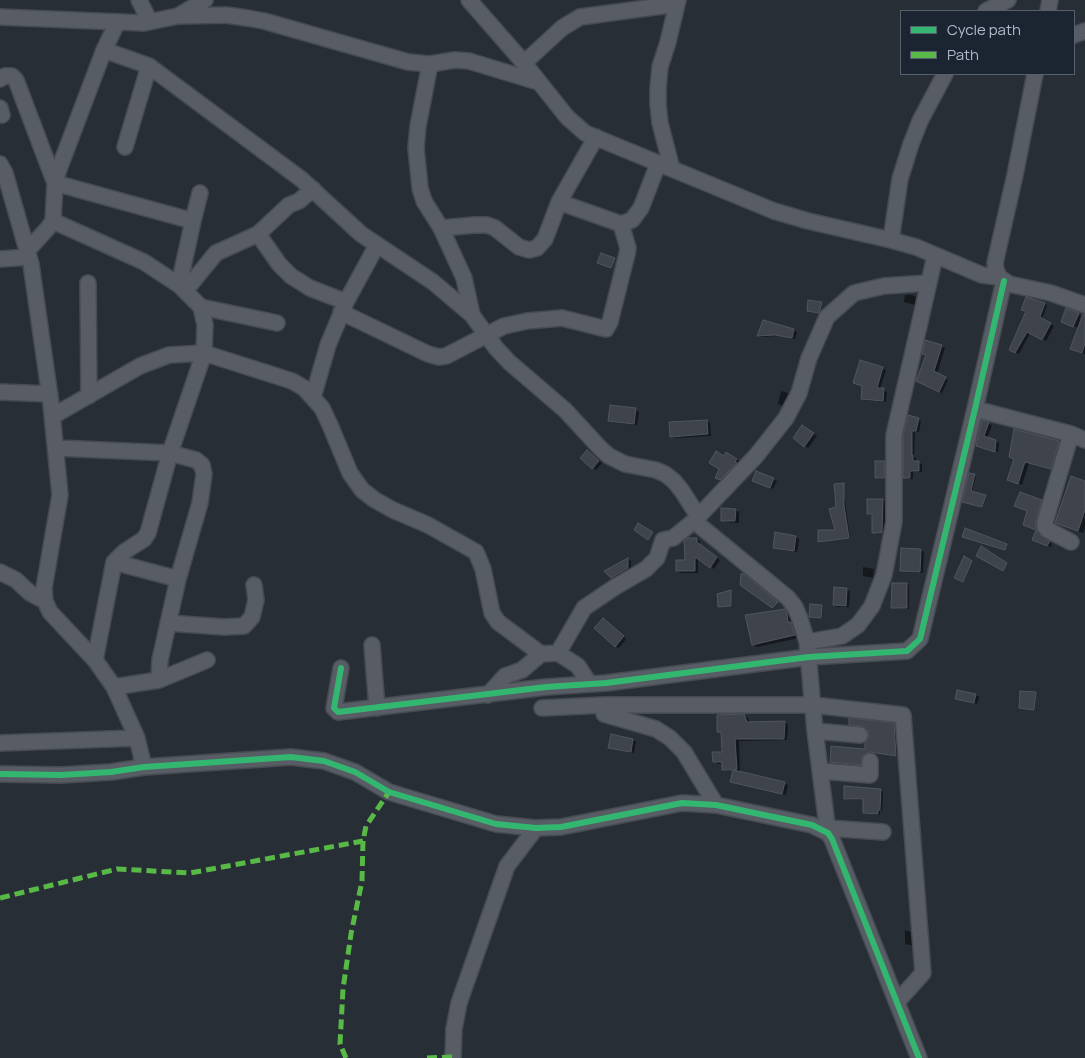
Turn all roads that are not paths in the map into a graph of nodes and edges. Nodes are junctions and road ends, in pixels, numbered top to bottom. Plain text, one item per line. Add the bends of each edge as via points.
1 (139, 0) edge
2 (205, 0) edge
3 (469, 0) edge
4 (1008, 0) edge
5 (678, 2) edge
6 (988, 10) edge
7 (178, 16) junction
8 (0, 17) edge
9 (150, 22) junction
10 (117, 23) junction
11 (104, 50) junction
12 (524, 63) junction
13 (430, 64) junction
14 (149, 66) junction
15 (944, 75) edge
16 (1035, 75) edge
17 (0, 79) edge
18 (538, 82) junction
19 (596, 137) junction
20 (125, 147) dead end
21 (0, 164) edge
22 (665, 167) junction
23 (55, 183) junction
24 (313, 189) junction
25 (200, 193) dead end
26 (559, 202) junction
27 (52, 221) junction
28 (193, 221) junction
29 (621, 224) junction
30 (441, 228) junction
31 (258, 234) junction
32 (891, 240) junction
33 (377, 245) junction
34 (28, 254) junction
35 (935, 256) junction
36 (0, 260) edge
37 (994, 277) junction
38 (88, 283) dead end
39 (927, 283) junction
40 (182, 288) junction
41 (1085, 305) edge
42 (344, 307) junction
43 (201, 308) junction
44 (472, 315) junction
45 (278, 323) dead end
46 (486, 336) junction
47 (204, 352) junction
48 (0, 392) edge
49 (50, 394) junction
50 (89, 396) junction
51 (313, 397) junction
52 (975, 409) junction
53 (53, 416) junction
54 (1078, 437) edge
55 (56, 448) junction
56 (170, 453) junction
57 (696, 519) junction
58 (1071, 542) dead end
59 (114, 562) junction
60 (0, 572) edge
61 (178, 579) junction
62 (254, 585) dead end
63 (45, 601) junction
64 (168, 623) junction
65 (372, 645) dead end
66 (808, 649) junction
67 (558, 653) junction
68 (541, 654) junction
69 (94, 660) junction
70 (207, 660) dead end
71 (342, 668) dead end
72 (159, 680) junction
73 (589, 683) junction
74 (606, 683) junction
75 (114, 687) junction
76 (488, 695) junction
77 (813, 705) junction
78 (376, 708) junction
79 (542, 708) dead end
80 (604, 710) junction
81 (815, 731) junction
82 (860, 735) dead end
83 (137, 738) junction
84 (0, 743) edge
85 (870, 761) dead end
86 (144, 767) junction
87 (821, 770) junction
88 (0, 774) edge
89 (716, 805) junction
90 (536, 828) junction
91 (828, 830) junction
92 (883, 832) dead end
93 (897, 1002) junction
94 (453, 1058) edge
95 (919, 1058) edge

1 - 9 street
2 - 7 street
3 - 12 street
4 - 6 street
5 - 12 street via 580,17 562,28
5 - 22 street via 660,67 658,88
7 - 9 street
7 - 13 street via 226,16 264,21 408,62
8 - 10 street
9 - 10 street
10 - 11 street
11 - 14 street
11 - 23 street
12 - 18 street
13 - 18 street via 469,60
13 - 30 street via 418,126 416,161 424,201
14 - 20 street
14 - 24 street
15 - 32 street via 911,144 900,179
16 - 37 street
17 - 23 street via 12,76 16,80
18 - 19 street via 575,126
19 - 22 street
19 - 26 street
21 - 34 street
22 - 29 street via 632,220
22 - 32 street via 774,211
23 - 27 street
23 - 28 street
24 - 31 street via 289,205
24 - 33 street via 349,224
25 - 28 street
26 - 29 street
26 - 30 street via 545,239 537,248 529,250 519,247 487,225
27 - 34 street
27 - 40 street via 144,262
28 - 40 street
29 - 46 street via 628,248 606,329 562,318 504,326
30 - 44 street via 464,278
31 - 40 street via 216,253
31 - 42 street via 290,276
32 - 35 street
33 - 42 street
33 - 44 street via 433,282
34 - 36 street
34 - 49 street
35 - 37 street
35 - 39 street
37 - 41 street
37 - 52 street
38 - 50 street
39 - 57 street via 884,286 854,293 827,317 809,358 799,393 786,418 756,456
39 - 66 street via 894,435 894,522 884,575 872,606 858,626
40 - 43 street
42 - 46 street via 439,357
42 - 51 street via 328,345
43 - 45 street
43 - 47 street
44 - 46 street
46 - 57 street via 509,362 565,410 609,456 625,464 656,470 674,481
47 - 50 street via 169,355 140,366
47 - 51 street via 292,381
47 - 56 street
48 - 49 street
49 - 53 street
50 - 53 street
51 - 68 street via 322,408 350,473 362,490 393,510 476,552 492,613 498,622
52 - 54 street
52 - 66 street via 920,639 907,651
53 - 55 street
54 - 58 street via 1045,522 1048,530
55 - 56 street
55 - 63 street via 60,504 44,588
56 - 59 street via 148,533
56 - 61 street via 196,460 202,465 204,474 200,503
57 - 66 street via 788,598 800,619
57 - 67 street via 673,538 662,540 657,558 646,569 584,608
59 - 61 street
59 - 69 street
60 - 63 street
61 - 64 street
62 - 64 street via 256,600 252,617 244,626
63 - 69 street via 50,612
64 - 72 street
65 - 78 street
66 - 74 street
66 - 77 street
67 - 68 street
67 - 73 street via 578,666
68 - 76 street via 522,670 505,676
69 - 75 street
70 - 72 street
71 - 78 street via 334,708 338,712
72 - 75 street
73 - 74 street
73 - 76 street
74 - 80 street
75 - 83 street
76 - 78 street
77 - 80 street
77 - 81 street
77 - 93 street via 903,715 923,973
79 - 80 street
80 - 89 street via 656,729 678,744
81 - 82 street
81 - 87 street
83 - 84 street
83 - 86 street
85 - 87 street via 870,775
86 - 88 street via 61,775
86 - 90 street via 291,756 324,761 355,772 389,792 496,824
87 - 91 street
89 - 90 street via 682,803 561,827
89 - 91 street
90 - 94 street via 506,866 459,1003
91 - 92 street
91 - 93 street
93 - 95 street

